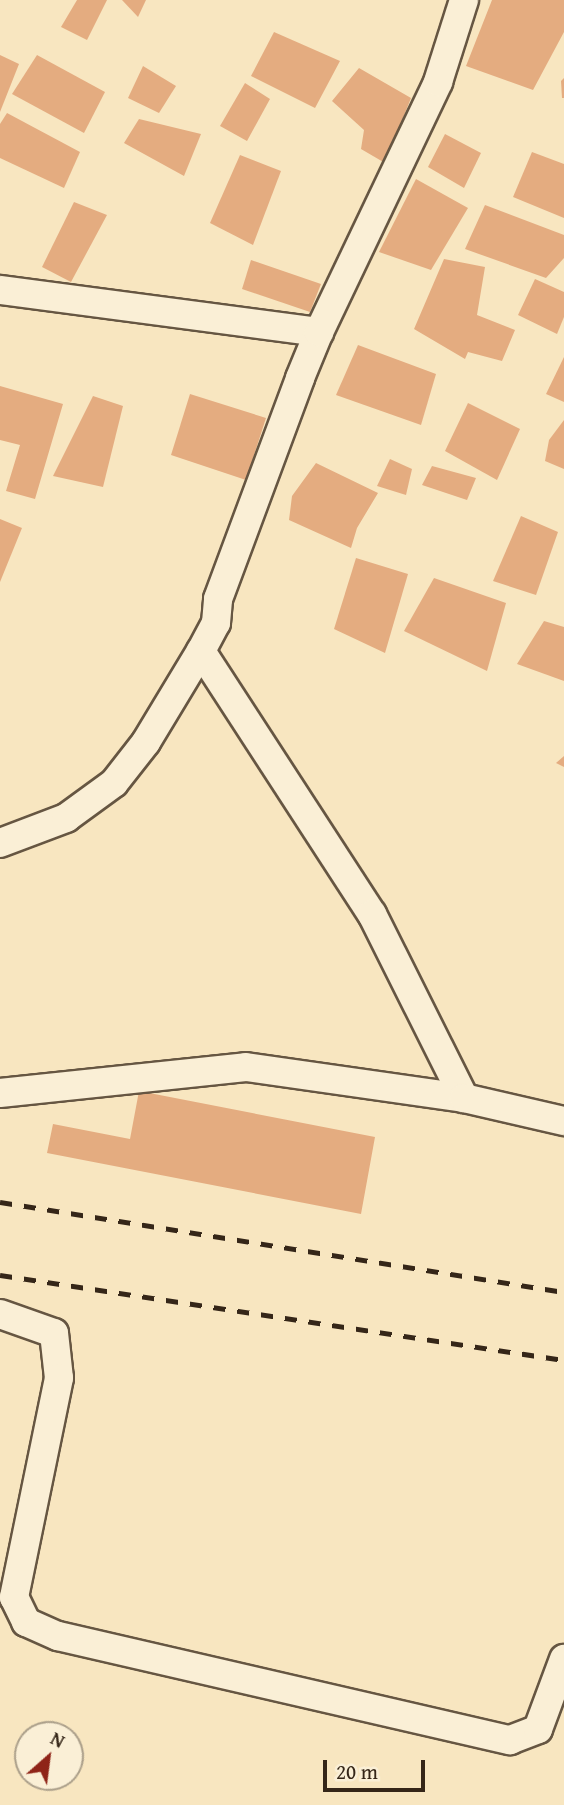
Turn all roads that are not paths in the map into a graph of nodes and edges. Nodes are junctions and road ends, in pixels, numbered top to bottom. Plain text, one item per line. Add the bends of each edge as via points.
1 (464, 0) edge
2 (0, 290) edge
3 (319, 332) junction
4 (201, 651) junction
5 (0, 843) edge
6 (0, 1093) edge
7 (464, 1098) junction
8 (564, 1121) edge
9 (0, 1314) edge
10 (564, 1659) edge

1 - 3 street via 438,82
2 - 3 street
3 - 4 street via 218,599 216,622
4 - 5 street via 146,742 114,783 66,818
4 - 7 street via 372,914
6 - 7 street via 246,1067
7 - 8 street
9 - 10 street via 54,1332 58,1378 13,1597 26,1622 71,1639 510,1740 538,1729

